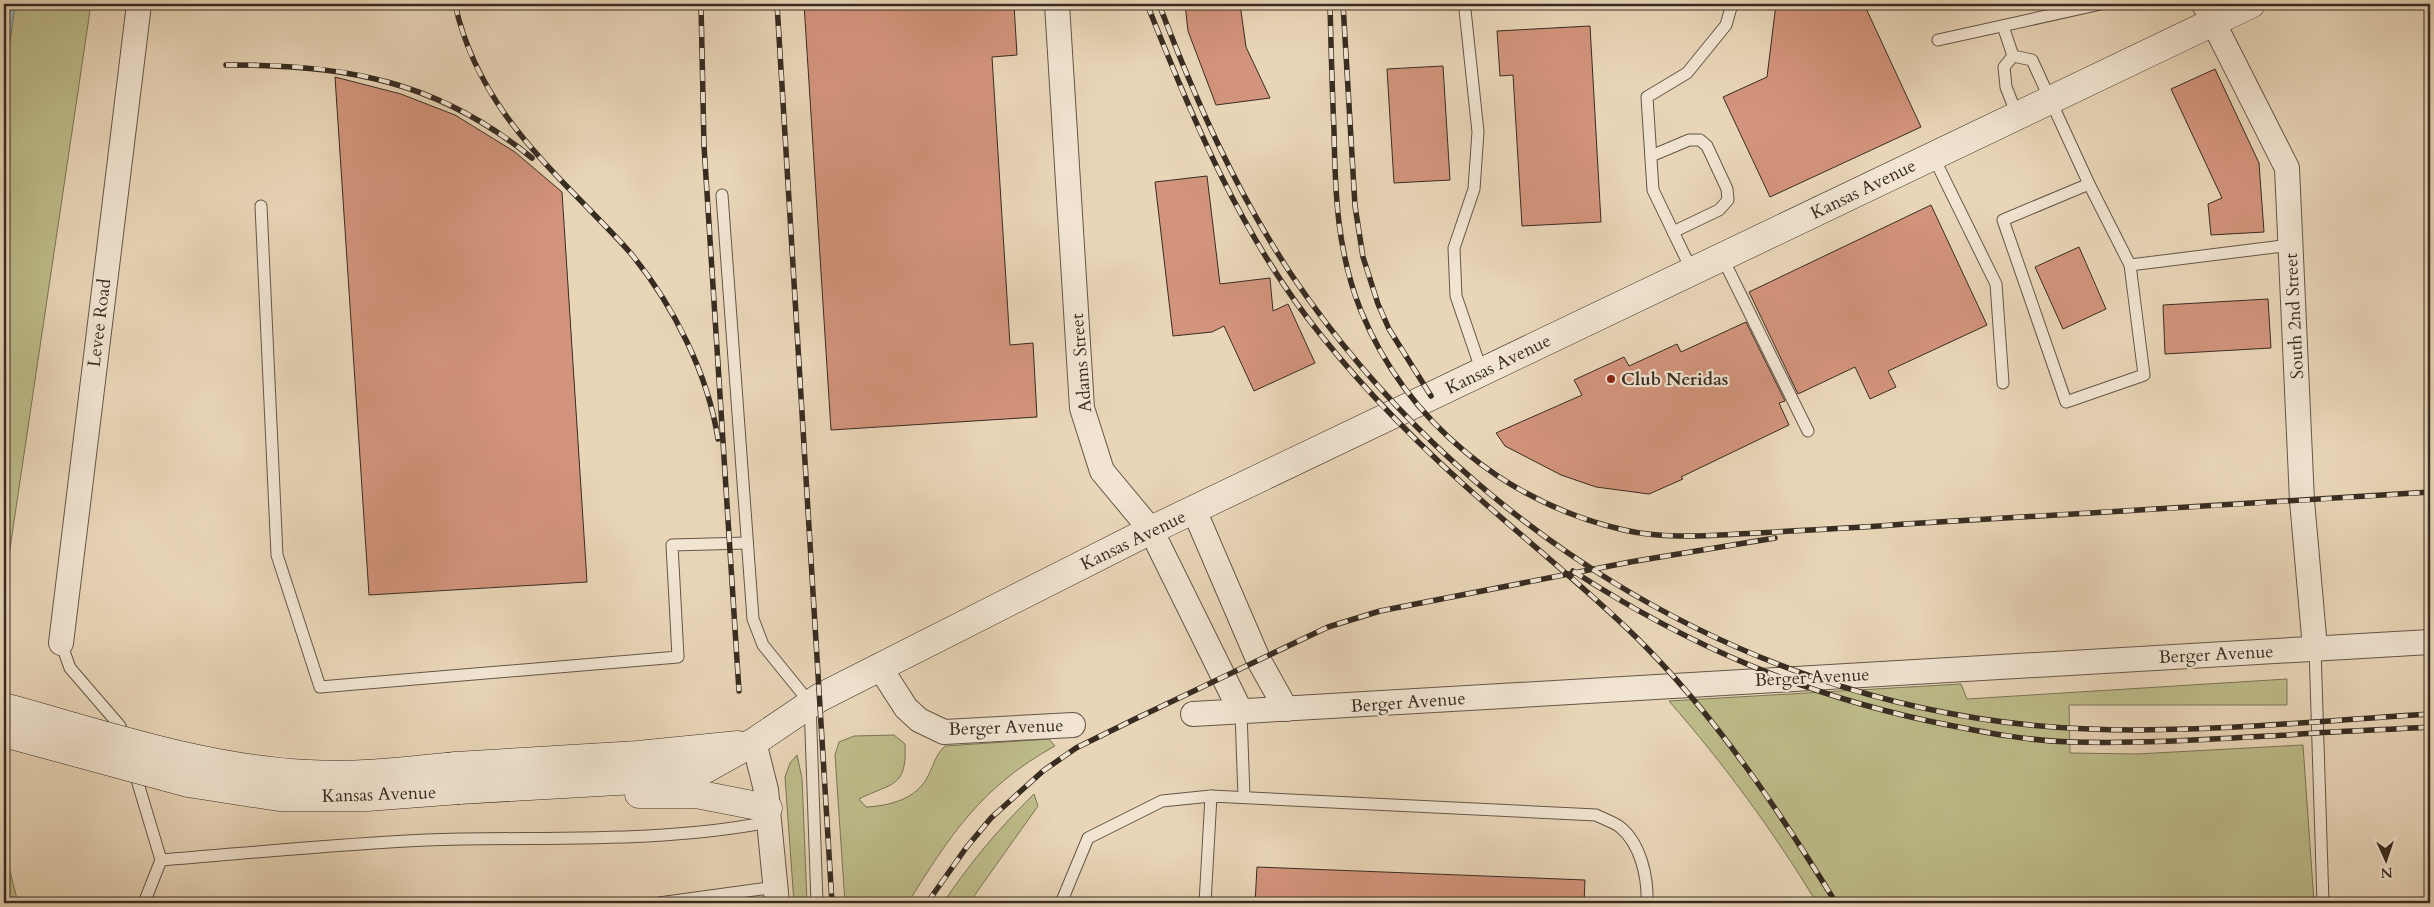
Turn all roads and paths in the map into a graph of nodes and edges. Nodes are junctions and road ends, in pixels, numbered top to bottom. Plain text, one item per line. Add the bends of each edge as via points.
1 (139, 4) edge
2 (1057, 4) edge
3 (1732, 4) edge
4 (2101, 4) edge
5 (2252, 4) edge
6 (1465, 10) dead end
7 (2208, 13) edge
8 (2003, 26) junction
9 (1938, 40) dead end
10 (2013, 56) junction
11 (2051, 99) junction
12 (2017, 115) junction
13 (1651, 156) junction
14 (1933, 156) junction
15 (2089, 184) junction
16 (722, 195) dead end
17 (261, 206) dead end
18 (1673, 232) junction
19 (2291, 245) junction
20 (1722, 257) junction
21 (2130, 265) junction
22 (1692, 271) junction
23 (1482, 372) junction
24 (2003, 382) dead end
25 (1808, 431) dead end
26 (1194, 510) junction
27 (1151, 530) junction
28 (747, 543) junction
29 (2430, 642) edge
30 (61, 643) joint
31 (2315, 648) junction
32 (879, 666) junction
33 (810, 703) junction
34 (4, 707) edge
35 (1286, 709) junction
36 (1241, 712) junction
37 (1194, 714) dead end
38 (1073, 725) dead end
39 (4, 733) edge
40 (754, 742) junction
41 (458, 778) junction
42 (513, 786) junction
43 (1211, 796) junction
44 (1244, 796) junction
45 (769, 815) junction
46 (161, 860) junction
47 (776, 895) edge
48 (706, 901) edge
49 (144, 903) edge
50 (659, 903) edge
51 (817, 903) edge
52 (1061, 903) edge
53 (1205, 903) edge
54 (1647, 903) edge
55 (2323, 903) edge

1 - 30 street, Levee Road
2 - 27 street, Adams Street via 1082,408 1102,472
3 - 13 lane via 1726,25 1687,73 1647,97
4 - 8 lane
5 - 7 main road, Kansas Avenue
6 - 23 lane via 1478,132 1474,189 1454,248 1456,296
7 - 11 main road, Kansas Avenue
7 - 19 street, South 2nd Street via 2287,168
8 - 9 lane
8 - 10 lane
10 - 11 lane via 2032,60
10 - 12 lane via 2004,68 2006,87
11 - 12 main road, Kansas Avenue
11 - 15 lane
12 - 14 main road, Kansas Avenue
13 - 18 lane via 1653,190
13 - 18 lane via 1689,140 1700,140 1707,146 1727,188 1728,200 1719,210
14 - 20 main road, Kansas Avenue
14 - 24 lane via 1996,284
15 - 21 lane
15 - 21 lane via 2002,220 2066,402 2144,376
16 - 28 lane
17 - 28 lane via 277,555 320,688 678,657 672,545
18 - 22 lane
19 - 21 lane
19 - 31 street, South 2nd Street via 2302,500
20 - 22 main road, Kansas Avenue
20 - 25 lane
22 - 23 main road, Kansas Avenue
23 - 26 main road, Kansas Avenue
26 - 27 main road, Kansas Avenue
26 - 35 street via 1258,659
27 - 32 main road, Kansas Avenue
27 - 36 street, Adams Street
28 - 33 lane via 753,620 763,645
29 - 31 street, Berger Avenue
30 - 46 lane via 70,668 120,726
31 - 35 street, Berger Avenue
31 - 55 lane
32 - 33 main road, Kansas Avenue
32 - 38 street, Berger Avenue via 906,708 919,720 944,732
33 - 40 main road, Kansas Avenue
33 - 51 lane
34 - 41 main road, Kansas Avenue, bridge via 192,757 265,770
35 - 36 street, Berger Avenue
36 - 37 street, Berger Avenue
36 - 44 lane
39 - 41 main road, Kansas Avenue, bridge via 188,783 279,797 367,796
40 - 41 main road, Kansas Avenue
40 - 42 main road, Kansas Avenue via 700,772 635,780
40 - 45 street
41 - 42 main road, Kansas Avenue
42 - 45 main road via 597,794 696,794
43 - 44 lane
43 - 52 lane via 1162,802 1088,838
43 - 53 lane
44 - 54 lane via 1596,815 1620,828 1637,849 1645,875
45 - 46 lane via 721,831 566,839 425,840
45 - 47 street
46 - 49 lane
47 - 48 lane
48 - 50 lane

